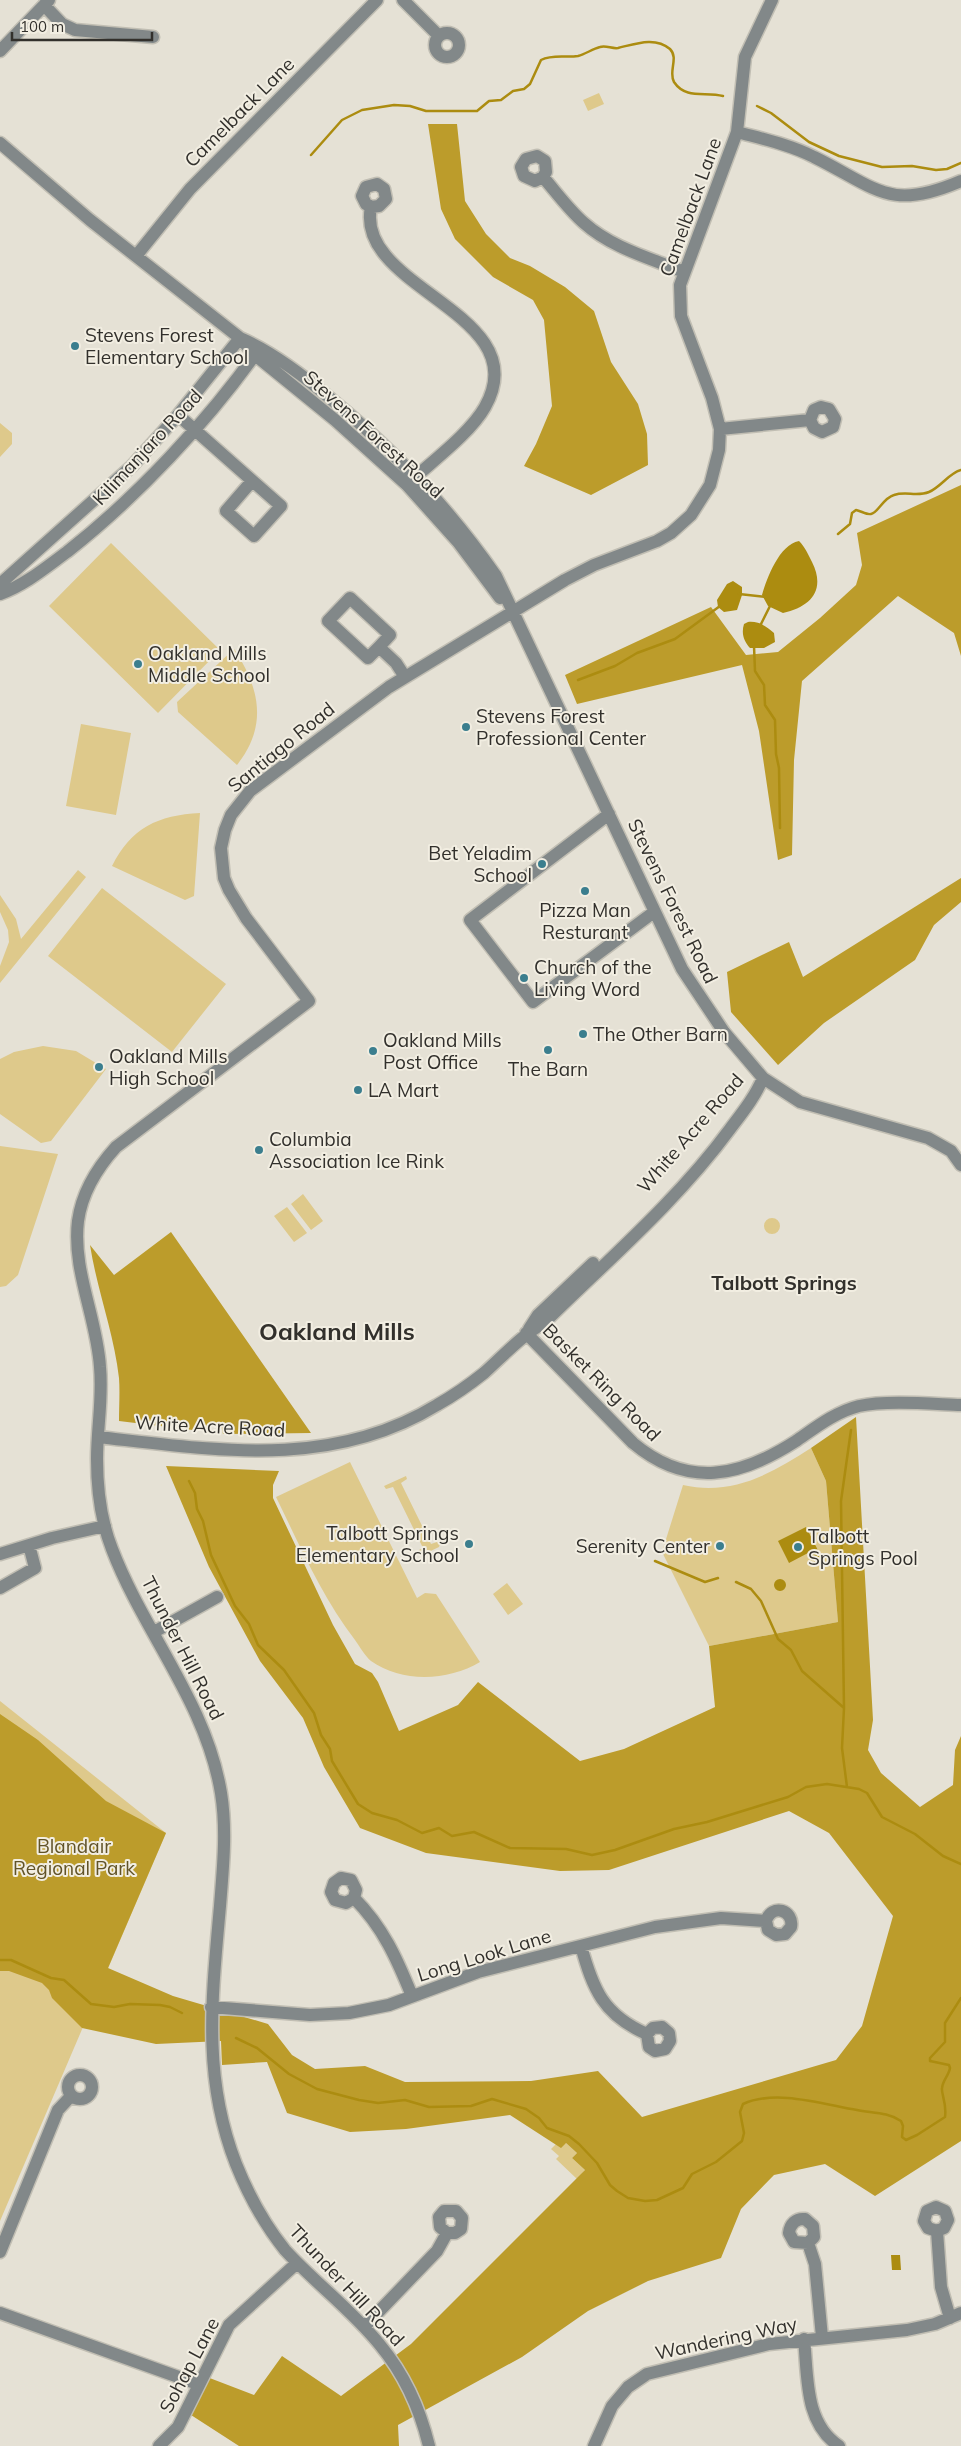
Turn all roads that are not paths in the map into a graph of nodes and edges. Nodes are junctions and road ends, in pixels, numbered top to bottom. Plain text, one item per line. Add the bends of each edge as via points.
1 (377, 0) edge
2 (403, 0) edge
3 (772, 0) edge
4 (46, 3) edge
5 (439, 36) dead end
6 (153, 37) dead end
7 (0, 50) edge
8 (738, 132) junction
9 (0, 143) edge
10 (543, 177) dead end
11 (961, 181) edge
12 (371, 207) dead end
13 (136, 256) junction
14 (684, 272) junction
15 (240, 338) junction
16 (258, 351) junction
17 (178, 415) junction
18 (810, 420) dead end
19 (720, 428) junction
20 (194, 429) junction
21 (417, 476) junction
22 (252, 481) dead end
23 (407, 485) junction
24 (0, 584) edge
25 (0, 594) edge
26 (512, 612) junction
27 (379, 647) junction
28 (405, 677) junction
29 (609, 814) junction
30 (654, 912) junction
31 (309, 1001) joint
32 (763, 1078) junction
33 (961, 1165) edge
34 (526, 1333) junction
35 (961, 1404) edge
36 (98, 1437) junction
37 (106, 1526) junction
38 (29, 1545) junction
39 (0, 1554) edge
40 (0, 1588) edge
41 (217, 1597) dead end
42 (154, 1632) junction
43 (354, 1898) dead end
44 (766, 1921) dead end
45 (581, 1946) junction
46 (412, 1996) junction
47 (211, 2007) junction
48 (647, 2034) dead end
49 (71, 2096) dead end
50 (937, 2231) dead end
51 (447, 2233) dead end
52 (808, 2243) dead end
53 (0, 2252) edge
54 (297, 2263) junction
55 (0, 2313) edge
56 (956, 2316) edge
57 (364, 2327) junction
58 (822, 2337) junction
59 (804, 2339) junction
60 (198, 2384) junction
61 (162, 2445) edge
62 (833, 2445) edge
63 (429, 2446) edge
64 (594, 2446) edge

1 - 13 street, Camelback Lane via 201,176
2 - 5 street
3 - 8 street, Camelback Lane via 745,57
4 - 6 street via 62,24 75,30
4 - 7 street
8 - 11 street via 804,153 870,188 889,194 922,195
8 - 14 street, Camelback Lane
9 - 13 street, Stevens Forest Road
10 - 14 street via 584,223 608,241
12 - 21 street via 370,224 389,260 471,328 486,345 493,364 492,391 478,418
13 - 15 street, Stevens Forest Road
14 - 19 street, Camelback Lane via 680,285 681,316
15 - 16 street, Stevens Forest Road
15 - 17 street, Kilimanjaro Road
16 - 20 street, Kilimanjaro Road
16 - 21 street, Stevens Forest Road via 324,392
16 - 23 street, Stevens Forest Road
17 - 20 street
17 - 24 street, Kilimanjaro Road via 132,466
18 - 19 street
19 - 26 street, Camelback Lane via 716,466 710,485 699,505 681,524 657,541 572,576
20 - 22 street
20 - 25 street, Kilimanjaro Road via 145,483 83,539 17,588
21 - 23 street
21 - 26 street, Stevens Forest Road via 496,576
23 - 26 street, Stevens Forest Road via 458,542
26 - 28 street, Santiago Road
26 - 29 street, Stevens Forest Road
27 - 27 street via 368,658 328,621 350,598 390,636
27 - 28 street
28 - 31 street, Santiago Road via 250,791 231,815 225,830 222,862 229,890 246,918
29 - 30 street, Stevens Forest Road
29 - 30 street via 470,920 533,1002
30 - 32 street, Stevens Forest Road via 694,989 724,1032
31 - 36 street, Thunder Hill Road via 116,1147 93,1177 80,1210 76,1240 100,1365
32 - 33 street, Stevens Forest Road via 800,1102 928,1138 951,1151
32 - 34 street, White Acre Road via 751,1088 694,1163 538,1315
34 - 35 street, Basket Ring Road via 633,1444 650,1457 699,1474 733,1471 756,1464 830,1418 859,1406
34 - 36 street, White Acre Road via 483,1373 437,1405 405,1422 340,1444 254,1451
36 - 37 street, Thunder Hill Road via 98,1485
37 - 38 street
37 - 42 street, Thunder Hill Road via 118,1563
38 - 39 street
38 - 40 street via 35,1568
41 - 42 street
42 - 47 street, Thunder Hill Road via 204,1728 222,1796 224,1847
43 - 46 street via 374,1920 392,1948
44 - 45 street, Long Look Lane via 700,1919
45 - 46 street, Long Look Lane via 478,1972
45 - 48 street via 590,1979 603,2002 624,2023
46 - 47 street, Long Look Lane via 365,2010 333,2015
47 - 54 street, Thunder Hill Road via 213,2078 230,2147 259,2210
49 - 53 street via 58,2110
50 - 56 street via 941,2287
51 - 57 street via 437,2251
52 - 58 street via 815,2264
54 - 57 street, Thunder Hill Road
54 - 60 street, Sohap Lane via 229,2325
55 - 60 street
56 - 58 street, Wandering Way via 907,2330
57 - 63 street, Thunder Hill Road via 380,2344 406,2383
58 - 59 street, Wandering Way
59 - 62 street via 810,2401 818,2423
59 - 64 street, Wandering Way via 741,2350 647,2374 628,2387 612,2406
60 - 61 street, Sohap Lane via 178,2427

